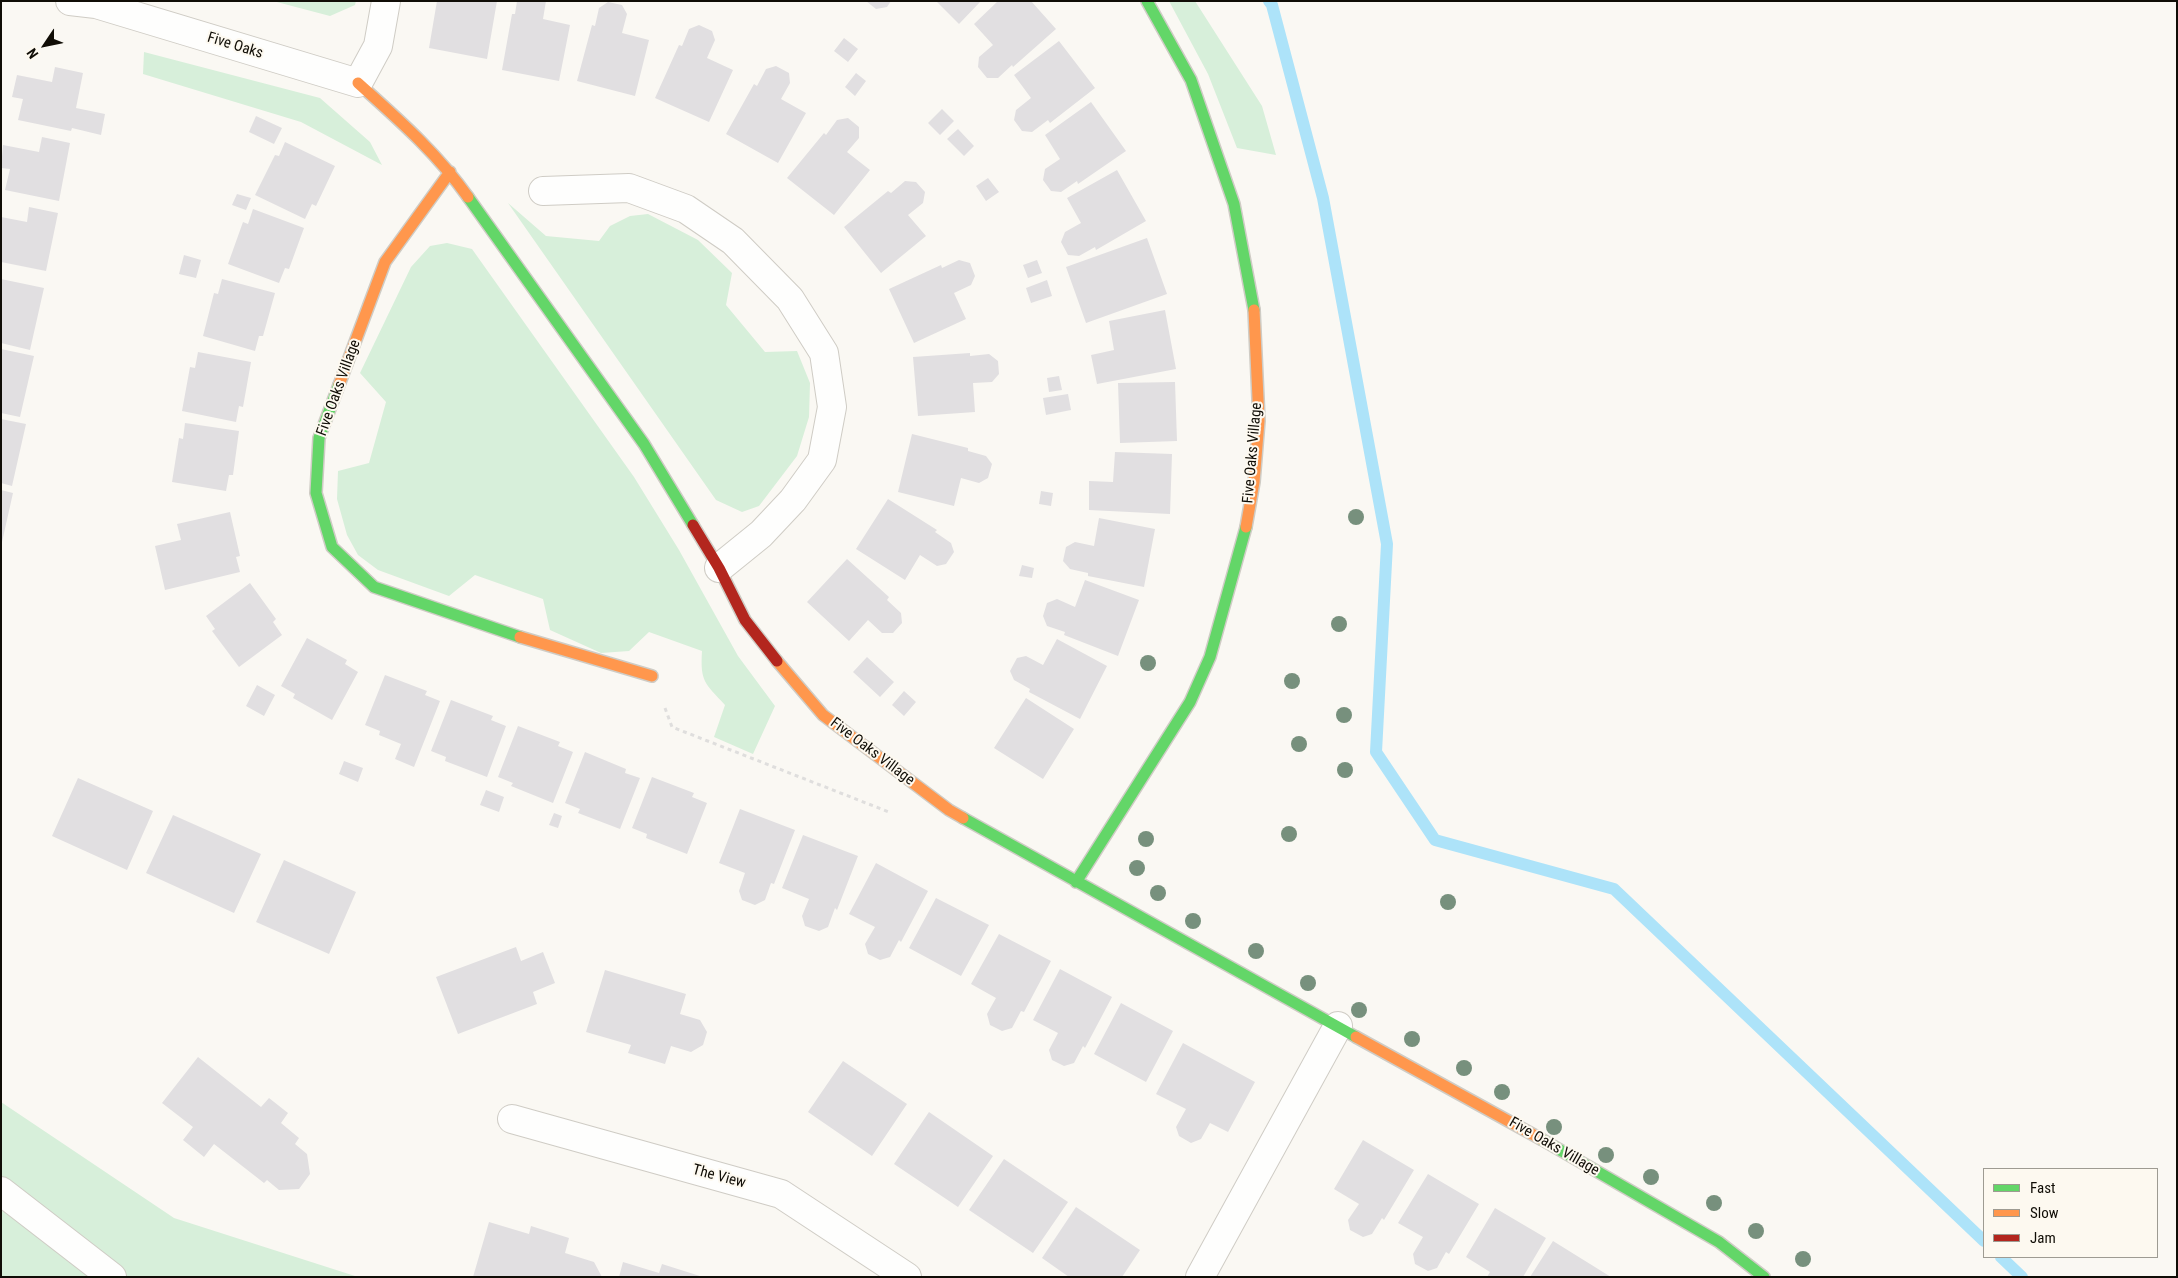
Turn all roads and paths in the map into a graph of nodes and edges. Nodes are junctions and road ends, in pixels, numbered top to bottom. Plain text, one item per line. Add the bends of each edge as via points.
1 (70, 1) edge
2 (386, 1) edge
3 (1147, 1) edge
4 (358, 83) junction
5 (450, 172) junction
6 (543, 192) dead end
7 (719, 568) junction
8 (652, 676) joint
9 (892, 813) dead end
10 (1076, 882) junction
11 (1338, 1026) junction
12 (512, 1120) dead end
13 (1, 1192) edge
14 (112, 1277) edge
15 (907, 1277) edge
16 (1200, 1277) edge
17 (1764, 1277) edge

1 - 4 street, Five Oaks via 96,4
2 - 4 street via 378,46
3 - 10 street, Five Oaks Village via 1191,80 1234,204 1254,308 1258,438 1244,537 1210,657 1190,702
4 - 5 street, Five Oaks Village
5 - 7 street, Five Oaks Village via 644,444
5 - 8 street, Five Oaks Village via 386,262 319,438 316,493 332,547 374,587 515,636
6 - 7 street via 629,188 686,209 733,241 790,299 824,353 832,407 822,460 787,507 761,534
7 - 10 street, Five Oaks Village via 745,620 824,715 949,810
8 - 9 path via 672,726
10 - 11 street, Five Oaks Village
11 - 16 street
11 - 17 street, Five Oaks Village via 1719,1242
12 - 15 street, The View via 782,1194
13 - 14 street

